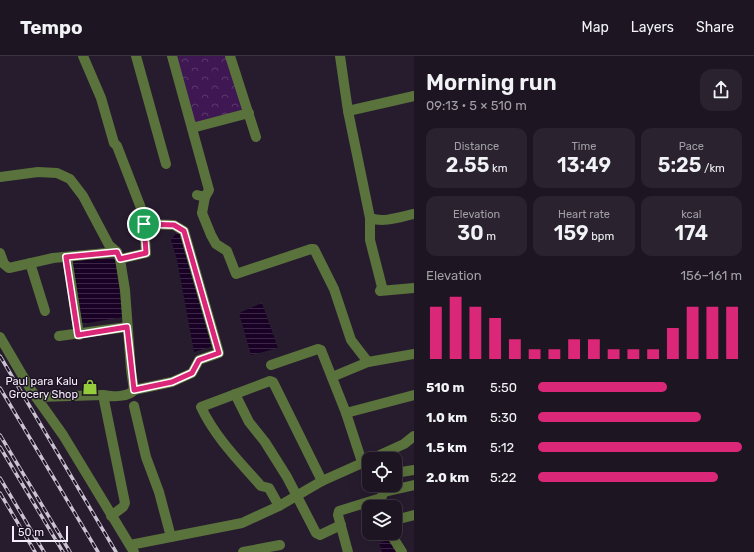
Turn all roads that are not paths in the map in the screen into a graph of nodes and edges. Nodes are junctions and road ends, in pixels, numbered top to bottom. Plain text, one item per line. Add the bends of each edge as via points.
1 (83, 56) edge
2 (136, 56) edge
3 (172, 56) edge
4 (230, 56) edge
5 (340, 56) edge
6 (414, 96) edge
7 (348, 111) junction
8 (249, 113) junction
9 (192, 128) junction
10 (256, 137) dead end
11 (166, 164) dead end
12 (0, 177) edge
13 (414, 214) edge
14 (370, 218) junction
15 (144, 224) junction
16 (0, 253) edge
17 (118, 255) junction
18 (66, 257) junction
19 (30, 263) junction
20 (414, 288) edge
21 (45, 311) dead end
22 (127, 327) junction
23 (78, 335) junction
24 (59, 336) dead end
25 (0, 338) edge
26 (414, 354) edge
27 (368, 362) junction
28 (271, 365) dead end
29 (332, 377) junction
30 (134, 390) junction
31 (234, 394) junction
32 (104, 395) junction
33 (414, 395) edge
34 (36, 397) junction
35 (134, 406) dead end
36 (346, 413) junction
37 (414, 436) edge
38 (363, 452) edge
39 (386, 452) edge
40 (362, 462) edge
41 (414, 470) edge
42 (402, 472) edge
43 (322, 481) junction
44 (414, 485) edge
45 (297, 494) junction
46 (382, 495) edge
47 (279, 506) junction
48 (414, 515) edge
49 (111, 516) junction
50 (402, 518) edge
51 (341, 525) junction
52 (171, 537) junction
53 (394, 540) edge
54 (280, 545) dead end
55 (132, 548) edge
56 (243, 552) edge
57 (348, 552) edge
58 (402, 552) edge

1 - 15 street via 101,98 114,143 141,208
2 - 11 street
3 - 9 street
4 - 8 street
5 - 7 street
6 - 7 street
7 - 14 street
8 - 9 street
8 - 10 street
9 - 27 street via 209,190 201,196 202,213 216,244 227,251 236,274 314,249 334,289 351,340
12 - 17 street via 38,172 57,173 70,179 109,245
13 - 14 street via 404,218
14 - 20 street via 370,240 382,287 380,291
15 - 17 street via 146,253
15 - 30 street via 174,225 184,231 219,353 199,360 192,373 172,382
16 - 19 street via 4,264 9,268
17 - 18 street
17 - 22 street via 125,290
18 - 19 street
18 - 23 street
19 - 21 street
22 - 23 street
22 - 30 street
23 - 24 street
25 - 34 street
26 - 27 street
27 - 29 street
28 - 29 street via 319,349
29 - 36 street
30 - 32 street via 130,394
31 - 43 street via 270,381 274,383
31 - 45 street via 248,422 265,442
31 - 47 street via 201,407 219,437 262,486 269,488
32 - 34 street
32 - 49 street via 125,503
33 - 36 street
34 - 49 street via 63,435
35 - 52 street via 146,457
36 - 38 street
37 - 39 street via 404,444
40 - 43 street
41 - 42 street
43 - 45 street
44 - 46 street
45 - 47 street
45 - 51 street via 316,533 320,534
46 - 51 street via 341,510 338,515
47 - 52 street via 242,523
48 - 50 street
49 - 55 street
51 - 57 street
52 - 55 street
53 - 58 street
54 - 56 street

